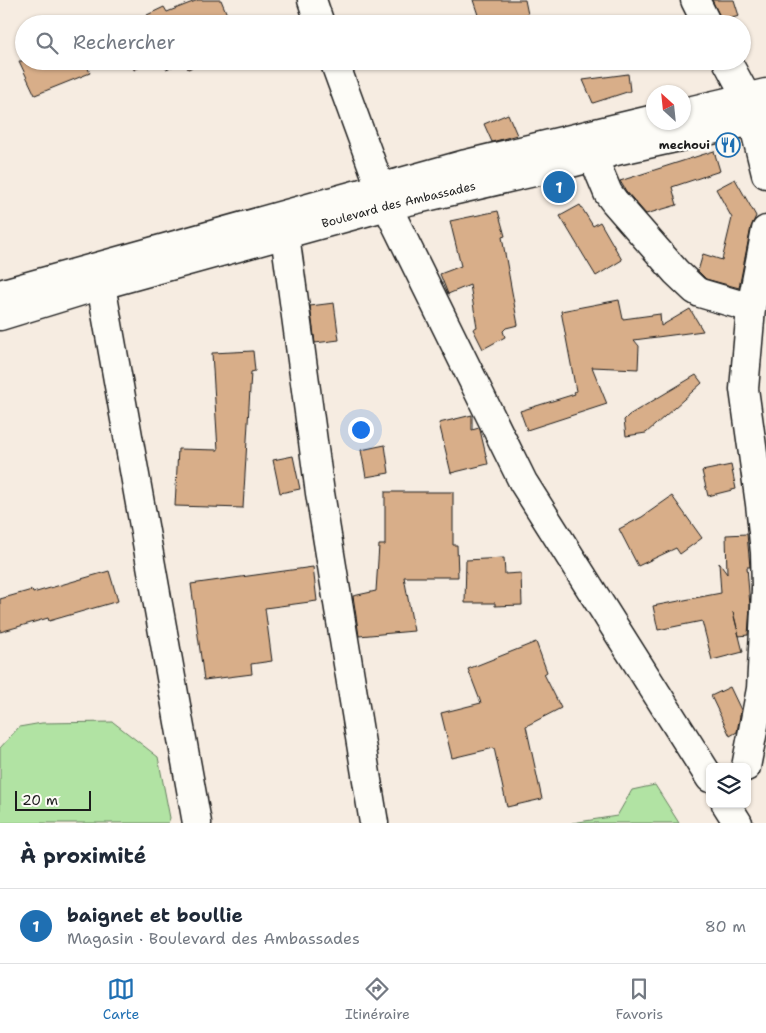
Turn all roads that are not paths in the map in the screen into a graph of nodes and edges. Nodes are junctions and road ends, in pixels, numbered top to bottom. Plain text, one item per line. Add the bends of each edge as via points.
1 (312, 0) edge
2 (695, 0) edge
3 (317, 15) edge
4 (703, 15) edge
5 (337, 70) edge
6 (733, 70) edge
7 (758, 107) edge
8 (691, 112) edge
9 (646, 121) edge
10 (593, 157) junction
11 (766, 174) edge
12 (383, 197) junction
13 (766, 230) edge
14 (286, 234) junction
15 (101, 286) junction
16 (0, 294) edge
17 (34, 295) junction
18 (751, 308) junction
19 (0, 316) edge
20 (766, 588) edge
21 (747, 763) edge
22 (706, 772) edge
23 (197, 823) edge
24 (374, 823) edge

1 - 3 street
2 - 4 street
5 - 12 street
6 - 7 street
7 - 8 street
7 - 10 street, Boulevard des Ambassades
7 - 11 street
9 - 12 street, Boulevard des Ambassades via 466,164
10 - 12 street, Boulevard des Ambassades
10 - 18 street via 614,202 676,272 700,293
12 - 14 street, Boulevard des Ambassades
12 - 17 street, Boulevard des Ambassades
12 - 22 street via 523,482
13 - 18 street
14 - 15 street, Boulevard des Ambassades
14 - 24 street via 320,494
15 - 17 street, Boulevard des Ambassades
15 - 23 street
16 - 17 street
17 - 19 street
18 - 20 street via 744,389 760,504
20 - 21 street via 761,689

